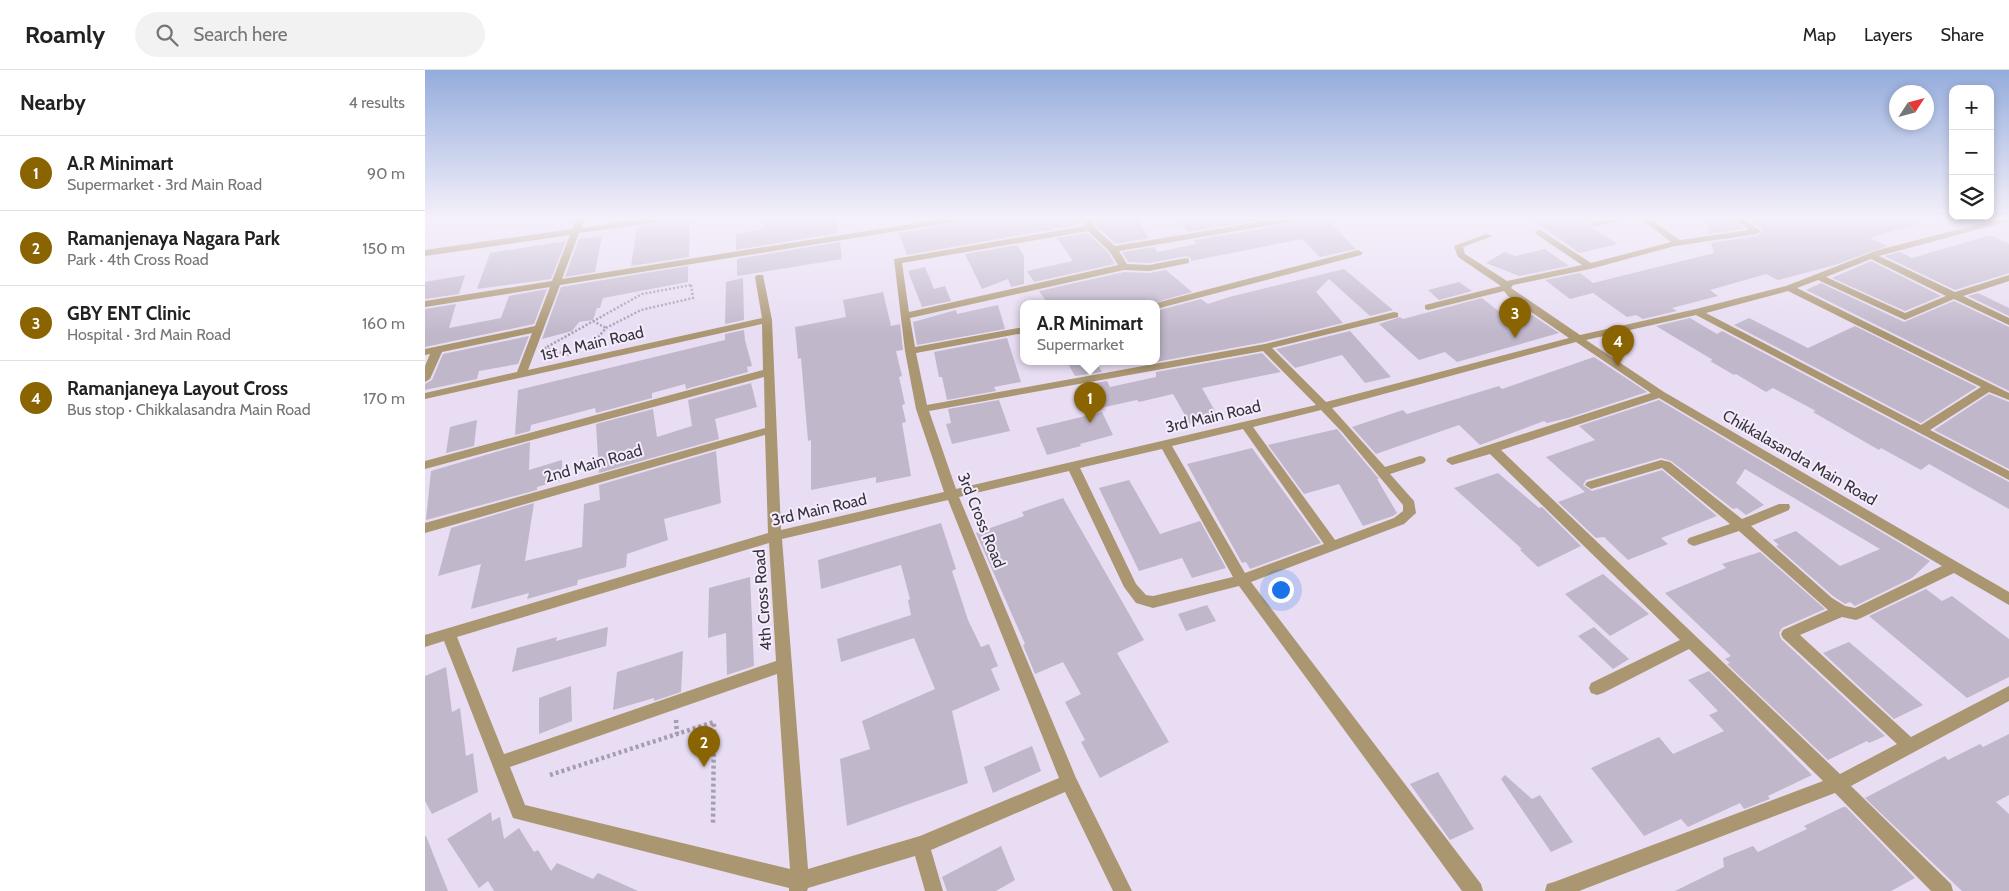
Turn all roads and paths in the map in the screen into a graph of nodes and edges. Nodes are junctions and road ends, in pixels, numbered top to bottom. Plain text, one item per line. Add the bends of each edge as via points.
1 (565, 257) edge
2 (712, 257) edge
3 (915, 257) edge
4 (1118, 257) edge
5 (1342, 257) edge
6 (1466, 257) edge
7 (1577, 257) edge
8 (1623, 257) edge
9 (1867, 257) edge
10 (1874, 257) edge
11 (1186, 261) dead end
12 (1590, 266) junction
13 (1124, 267) junction
14 (1817, 276) junction
15 (760, 277) dead end
16 (2009, 278) edge
17 (556, 282) junction
18 (1506, 286) junction
19 (1789, 288) junction
20 (1953, 296) junction
21 (425, 304) edge
22 (1160, 305) edge
23 (1428, 307) dead end
24 (1697, 312) junction
25 (1394, 315) dead end
26 (905, 316) junction
27 (767, 320) junction
28 (592, 321) junction
29 (2009, 322) edge
30 (539, 328) junction
31 (1020, 331) edge
32 (1577, 339) junction
33 (1265, 347) junction
34 (437, 350) junction
35 (910, 351) junction
36 (425, 352) edge
37 (562, 354) dead end
38 (769, 372) junction
39 (521, 375) junction
40 (425, 379) edge
41 (1989, 387) junction
42 (1660, 394) junction
43 (425, 396) edge
44 (2009, 397) edge
45 (1321, 407) junction
46 (922, 409) junction
47 (1246, 425) junction
48 (771, 430) junction
49 (1921, 430) junction
50 (1165, 444) junction
51 (1491, 449) junction
52 (1420, 460) dead end
53 (1452, 461) dead end
54 (425, 465) edge
55 (1073, 466) junction
56 (1382, 472) junction
57 (2009, 476) edge
58 (1591, 485) dead end
59 (952, 495) junction
60 (1784, 507) dead end
61 (1741, 525) junction
62 (425, 528) edge
63 (775, 536) junction
64 (1693, 541) dead end
65 (1333, 548) junction
66 (1954, 567) junction
67 (1242, 580) junction
68 (2009, 598) edge
69 (1841, 611) junction
70 (448, 634) junction
71 (425, 641) edge
72 (1690, 642) junction
73 (784, 665) junction
74 (1597, 688) dead end
75 (2009, 693) edge
76 (1910, 746) junction
77 (499, 763) junction
78 (551, 775) dead end
79 (1069, 782) junction
80 (1838, 784) junction
81 (713, 824) dead end
82 (921, 845) junction
83 (799, 886) edge
84 (934, 891) edge
85 (1123, 891) edge
86 (1474, 891) edge
87 (1555, 891) edge
88 (1944, 891) edge

1 - 17 street
2 - 17 street
3 - 26 street, 3rd Cross Road via 897,261
4 - 13 street
5 - 22 street
6 - 18 street, Chikkalasandra Main Road
7 - 12 street
8 - 12 street
9 - 14 street, 3rd Main Road
10 - 20 street
11 - 13 street via 1149,268
12 - 18 street
13 - 26 street
14 - 19 street, 3rd Main Road
14 - 20 street via 1905,317
15 - 27 street, 4th Cross Road
16 - 20 street
17 - 21 street
17 - 30 street
18 - 23 street
18 - 32 street, Chikkalasandra Main Road via 1511,294
19 - 24 street, 3rd Main Road
19 - 41 street
20 - 29 street
24 - 32 street, 3rd Main Road
24 - 49 street
25 - 33 street
26 - 35 street, 3rd Cross Road
27 - 38 street, 4th Cross Road
27 - 39 street, 1st A Main Road
28 - 28 path via 642,294 691,285 693,298 641,310 606,328
28 - 37 path via 545,347
30 - 34 street
30 - 39 street
31 - 35 street
32 - 42 street, Chikkalasandra Main Road
32 - 45 street, 3rd Main Road
33 - 45 street
33 - 46 street
34 - 36 street
34 - 40 street
35 - 46 street, 3rd Cross Road
38 - 48 street, 4th Cross Road
38 - 54 street
39 - 43 street, 1st A Main Road
41 - 44 street
41 - 49 street
42 - 51 street
42 - 66 street, Chikkalasandra Main Road
45 - 47 street, 3rd Main Road
45 - 56 street via 1347,430
46 - 59 street, 3rd Cross Road
47 - 50 street, 3rd Main Road
47 - 65 street
48 - 62 street, 2nd Main Road
48 - 63 street, 4th Cross Road
49 - 57 street
50 - 55 street, 3rd Main Road
50 - 67 street
51 - 53 street
51 - 72 street
52 - 56 street
55 - 59 street, 3rd Main Road
55 - 67 street via 1131,587 1141,599 1153,602 1167,600
56 - 65 street via 1409,504 1410,513 1399,521
58 - 61 street via 1666,465
59 - 63 street, 3rd Main Road
59 - 79 street, 3rd Cross Road
60 - 61 street
61 - 64 street
61 - 69 street
63 - 70 street, 3rd Main Road
63 - 73 street, 4th Cross Road
65 - 67 street
66 - 68 street, Chikkalasandra Main Road
66 - 69 street via 1856,614
67 - 86 street
69 - 76 street via 1788,634
70 - 71 street, 3rd Main Road
70 - 77 street
72 - 74 street
72 - 80 street
73 - 77 street
73 - 83 street, 4th Cross Road
75 - 76 street
76 - 80 street
77 - 83 street via 519,812
78 - 81 path via 714,722
79 - 82 street
79 - 85 street, 3rd Cross Road
80 - 87 street
80 - 88 street
82 - 83 street
82 - 84 street

